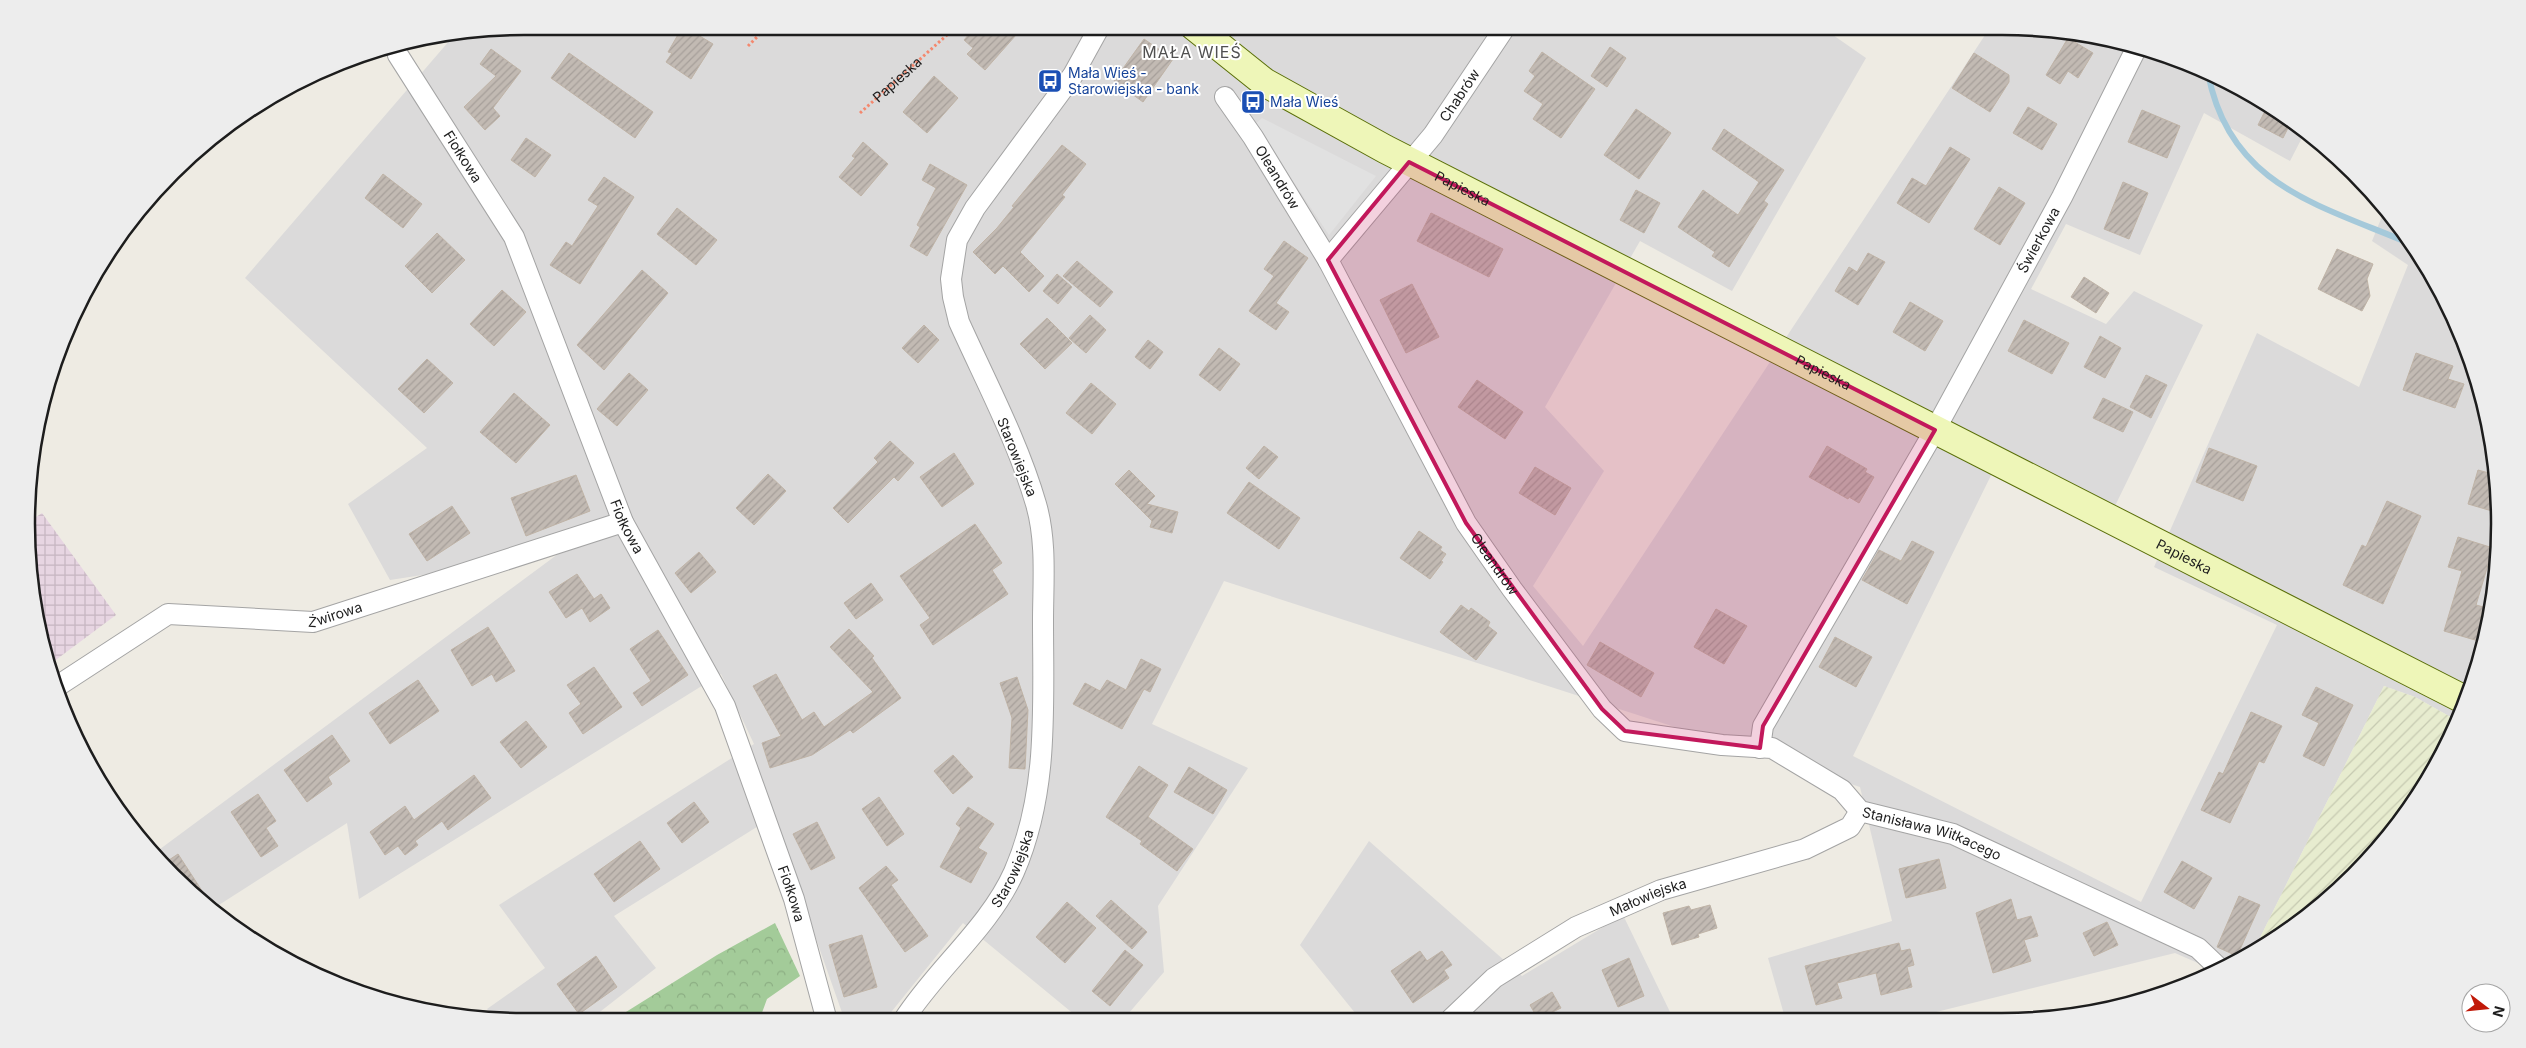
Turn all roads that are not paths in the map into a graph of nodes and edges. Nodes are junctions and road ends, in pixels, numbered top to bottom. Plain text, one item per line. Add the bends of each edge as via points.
1 (1095, 35) edge
2 (1205, 35) edge
3 (1500, 35) edge
4 (397, 52) edge
5 (2134, 53) edge
6 (1225, 97) dead end
7 (1409, 162) junction
8 (1328, 260) junction
9 (1935, 430) junction
10 (623, 522) junction
11 (62, 683) edge
12 (2459, 697) edge
13 (1760, 748) junction
14 (1860, 811) junction
15 (2215, 964) edge
16 (825, 1013) edge
17 (909, 1013) edge
18 (1457, 1013) edge

1 - 17 street, Starowiejska via 1073,75 975,208 957,240 953,258 953,297 959,322 1026,472 1036,506 1043,548 1044,732 1041,774 1030,828 1014,872 997,902
2 - 7 street, Papieska via 1264,82
3 - 7 street, Chabrów via 1433,135
4 - 10 street, Fiołkowa via 514,237
5 - 9 street, Świerkowa via 2062,197
6 - 8 street, Oleandrów
7 - 8 street
7 - 9 street, Papieska
8 - 13 street, Oleandrów via 1466,522 1602,709 1625,731
9 - 12 street, Papieska
9 - 13 street via 1763,726
10 - 11 street, Żwirowa via 313,622 168,614
10 - 16 street, Fiołkowa via 725,706 794,899
13 - 14 street, Stanisława Witkacego via 1772,748 1842,790
14 - 15 street, Stanisława Witkacego via 1953,834 2198,948
14 - 18 street, Małowiejska via 1850,827 1805,849 1661,890 1576,927 1494,978

